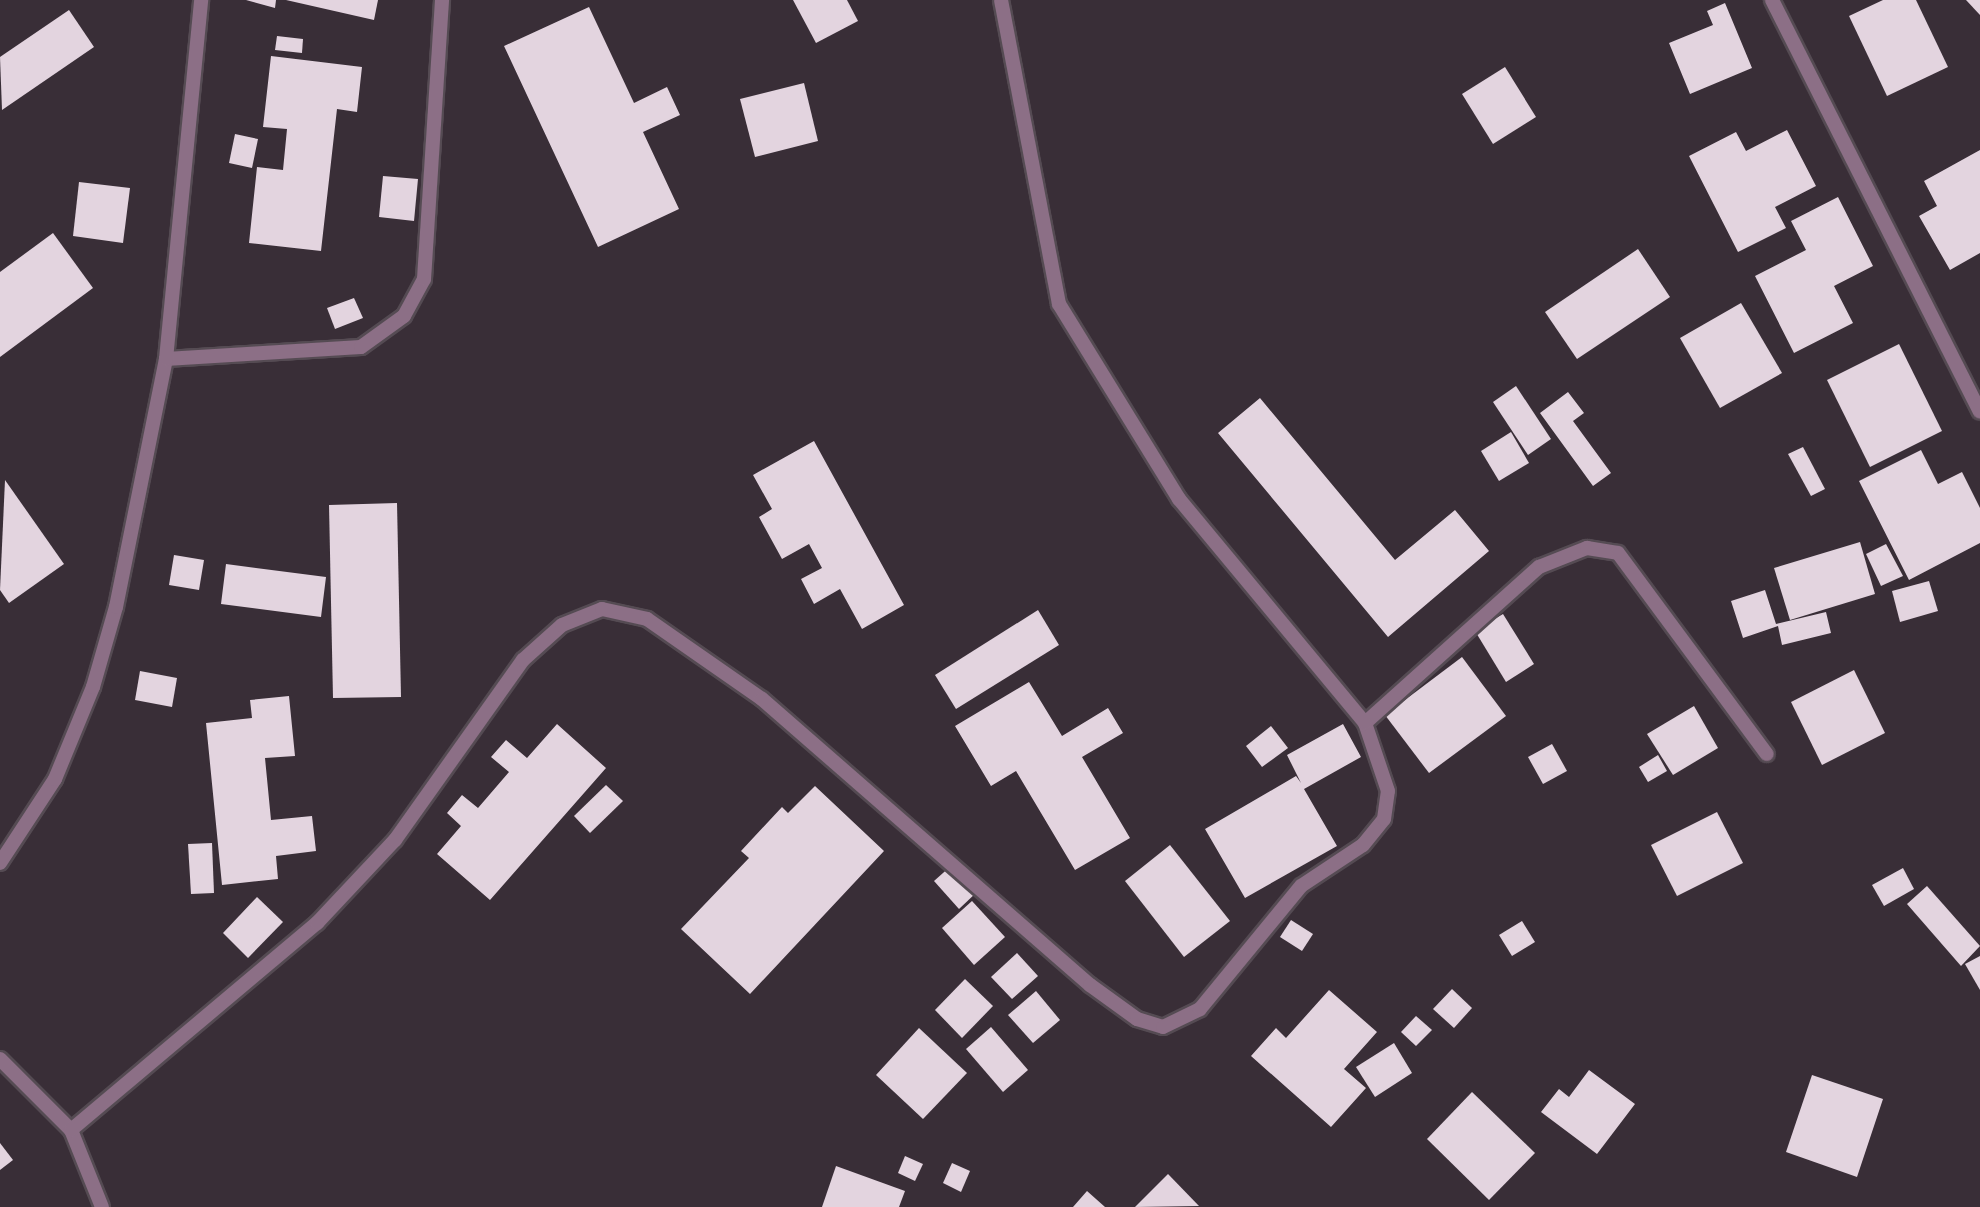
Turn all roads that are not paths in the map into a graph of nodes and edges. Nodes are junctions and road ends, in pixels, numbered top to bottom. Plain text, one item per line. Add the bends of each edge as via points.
1 (201, 0) edge
2 (442, 0) edge
3 (1001, 0) edge
4 (1772, 0) edge
5 (166, 359) junction
6 (1980, 411) edge
7 (1365, 723) junction
8 (1767, 754) dead end
9 (0, 863) edge
10 (0, 1059) edge
11 (71, 1130) junction
12 (102, 1207) edge

1 - 5 street
2 - 5 street via 424,279 404,316 361,347
3 - 7 street via 1059,304 1179,499
4 - 6 street
5 - 9 street via 93,687 55,779
7 - 8 street via 1539,567 1587,548 1618,553
7 - 11 street via 1388,791 1384,819 1363,845 1301,886 1200,1009 1163,1027 1137,1018 1090,985 762,699 647,619 602,609 562,625 523,660 395,840 317,923
10 - 11 street
11 - 12 street

